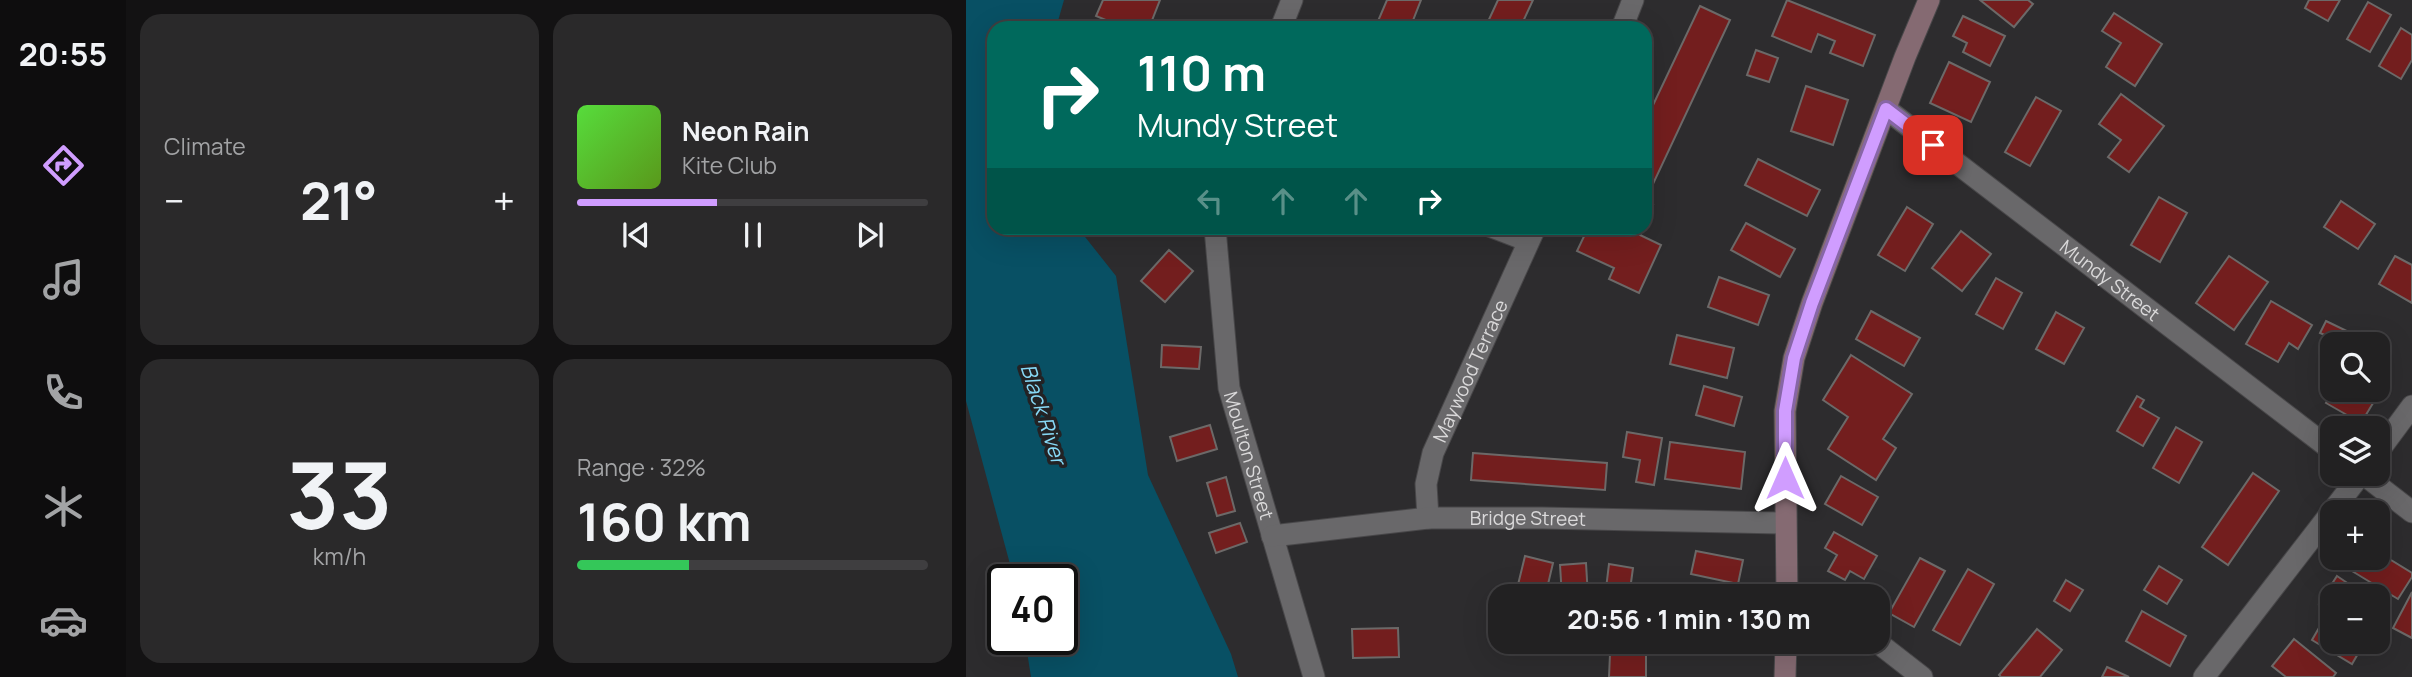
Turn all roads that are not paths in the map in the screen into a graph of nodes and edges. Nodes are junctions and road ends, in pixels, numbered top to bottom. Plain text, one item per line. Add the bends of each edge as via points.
1 (1292, 0) edge
2 (1633, 0) edge
3 (1929, 0) edge
4 (1283, 21) edge
5 (1625, 21) edge
6 (1886, 109) junction
7 (1216, 235) edge
8 (1530, 236) edge
9 (2412, 406) edge
10 (2390, 436) edge
11 (2320, 441) edge
12 (2353, 486) edge
13 (2378, 486) edge
14 (2412, 512) edge
15 (1428, 518) junction
16 (1785, 523) junction
17 (1272, 537) junction
18 (1787, 584) edge
19 (1890, 652) edge
20 (1786, 654) edge
21 (1314, 677) edge
22 (1785, 677) edge
23 (1922, 677) edge
24 (2204, 677) edge

1 - 4 street
2 - 5 street
3 - 6 street
6 - 11 street, Mundy Street
6 - 16 street via 1794,358 1785,411
7 - 17 street, Moulton Street via 1229,388
8 - 15 street, Maywood Terrace via 1433,453 1426,485
9 - 10 street
12 - 24 street
13 - 14 street
15 - 16 street, Bridge Street
15 - 17 street, Bridge Street
16 - 18 street
17 - 21 street, Moulton Street
19 - 23 street
20 - 22 street

